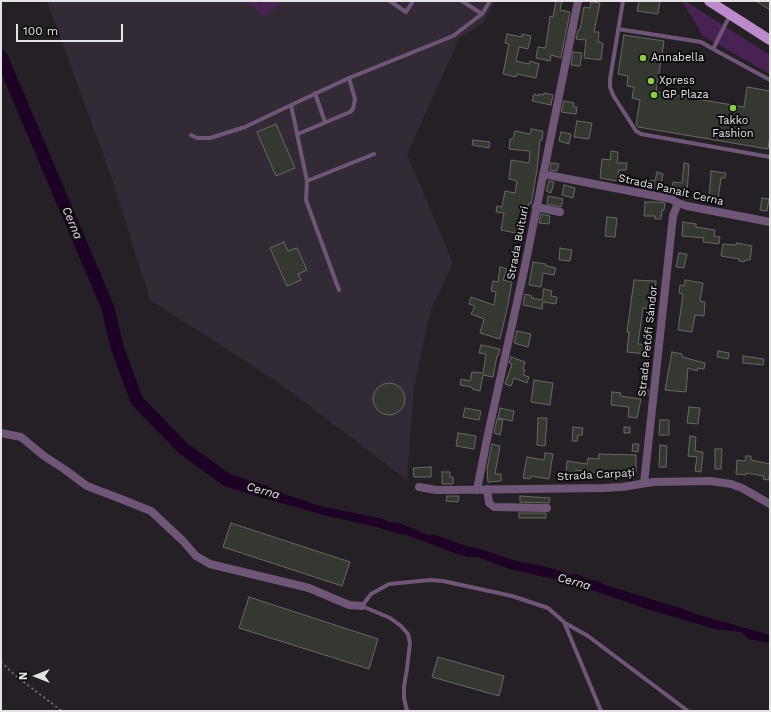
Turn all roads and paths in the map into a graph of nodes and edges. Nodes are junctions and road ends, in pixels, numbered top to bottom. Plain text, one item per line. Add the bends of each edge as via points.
1 (390, 1) edge
2 (413, 1) edge
3 (462, 1) edge
4 (490, 1) edge
5 (578, 1) edge
6 (623, 1) edge
7 (709, 1) edge
8 (482, 14) junction
9 (730, 15) junction
10 (618, 29) junction
11 (770, 40) edge
12 (713, 49) junction
13 (349, 78) junction
14 (770, 80) edge
15 (315, 93) junction
16 (291, 105) junction
17 (325, 122) junction
18 (298, 134) junction
19 (190, 135) dead end
20 (374, 154) dead end
21 (770, 157) edge
22 (543, 174) junction
23 (307, 182) junction
24 (678, 203) junction
25 (536, 207) junction
26 (560, 212) dead end
27 (770, 222) edge
28 (339, 290) dead end
29 (1, 433) edge
30 (644, 483) junction
31 (419, 487) dead end
32 (487, 489) junction
33 (477, 490) junction
34 (770, 504) edge
35 (547, 508) dead end
36 (362, 606) junction
37 (564, 622) junction
38 (1, 662) edge
39 (62, 711) edge
40 (407, 711) edge
41 (601, 711) edge
42 (688, 711) edge

1 - 2 lane via 406,12
3 - 8 lane
4 - 8 lane
5 - 22 street, Strada Buituri
6 - 10 lane
7 - 9 main road
8 - 13 lane via 453,36
9 - 11 main road
9 - 12 lane
10 - 12 lane via 701,42
10 - 21 lane via 610,87 636,131
12 - 14 lane
13 - 15 lane
13 - 17 lane via 355,99 353,109
15 - 16 lane
15 - 17 lane
16 - 18 lane
16 - 19 lane via 245,127 210,138
17 - 18 lane
18 - 23 lane
20 - 23 lane
22 - 24 street, Strada Panait Cerna via 671,199
22 - 25 street, Strada Buituri
23 - 28 lane via 306,200
24 - 27 street, Strada Panait Cerna
24 - 30 street, Strada Petőfi Sándor via 673,216
25 - 26 street
25 - 33 street, Strada Buituri
29 - 36 street via 21,437 87,486 150,512 196,556 210,564 309,588 349,605
30 - 32 street, Strada Carpați via 613,487
30 - 34 street, Strada Carpați via 698,480 719,482 742,488
31 - 33 street, Strada Carpați via 436,490
32 - 33 street, Strada Carpați
32 - 35 street via 489,503 494,507
36 - 37 lane via 371,594 389,584 443,581 512,596 548,608
36 - 40 lane via 390,618 408,634 410,643 404,687
37 - 41 lane
37 - 42 lane via 588,636
38 - 39 path

